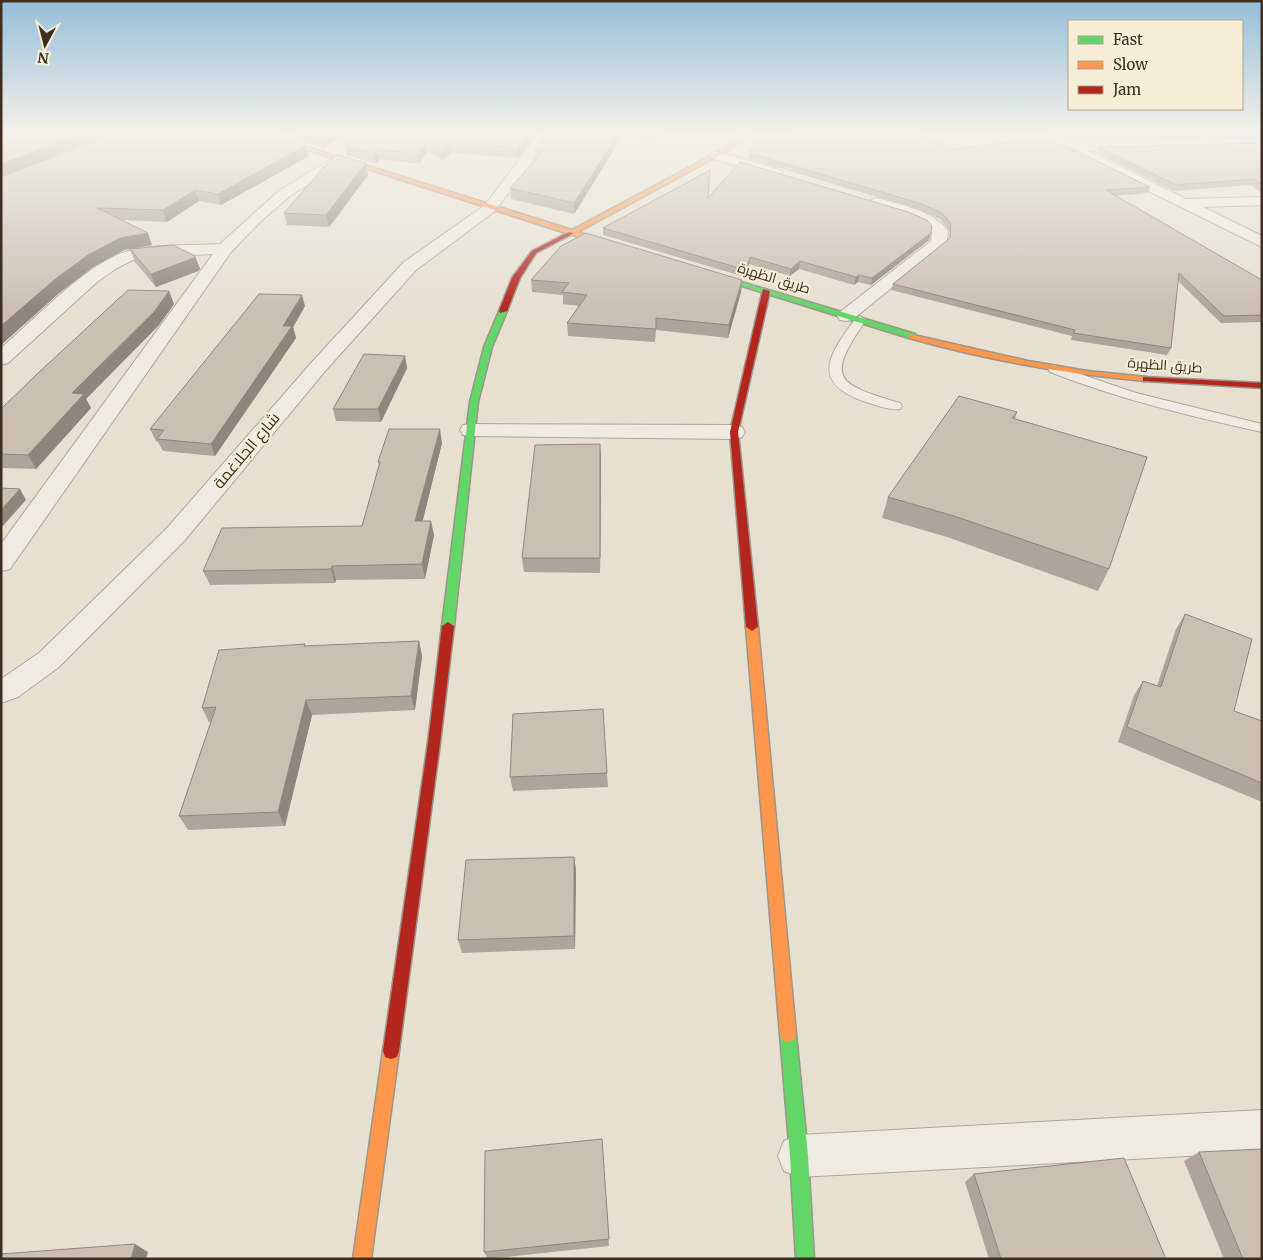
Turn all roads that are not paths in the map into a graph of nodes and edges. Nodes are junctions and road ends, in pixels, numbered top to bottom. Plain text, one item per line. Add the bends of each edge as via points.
1 (285, 193) edge
2 (443, 193) edge
3 (501, 193) edge
4 (646, 193) edge
5 (1162, 193) edge
6 (865, 200) edge
7 (1262, 201) edge
8 (1182, 203) junction
9 (490, 208) junction
10 (571, 232) junction
11 (1262, 242) edge
12 (225, 249) junction
13 (626, 249) edge
14 (691, 269) edge
15 (766, 291) junction
16 (853, 318) junction
17 (1, 359) edge
18 (1054, 369) junction
19 (1262, 386) edge
20 (895, 406) dead end
21 (1262, 428) edge
22 (471, 430) junction
23 (734, 432) junction
24 (1, 563) edge
25 (1, 692) edge
26 (1262, 1131) edge
27 (799, 1156) junction
28 (362, 1259) edge
29 (805, 1259) edge

1 - 12 street
2 - 9 street
3 - 9 street, شارع الجلاغمة
4 - 10 street
5 - 8 street
6 - 16 street via 932,223 940,231 939,243
7 - 8 street
8 - 11 street
9 - 10 street
9 - 25 street, شارع الجلاغمة via 410,266 312,373 176,534 49,660
10 - 13 street
10 - 22 street via 534,252 516,278 488,347 474,402
12 - 17 street via 157,252 128,256 110,264
12 - 24 street
14 - 15 street, طريق الظهرة
15 - 16 street, طريق الظهرة
15 - 23 street
16 - 18 street, طريق الظهرة via 992,358
16 - 20 lane via 838,354 837,379 854,393
18 - 19 street, طريق الظهرة via 1125,378
18 - 21 lane via 1164,407
22 - 23 street
22 - 28 street via 434,743
23 - 27 street
26 - 27 street
27 - 29 street

